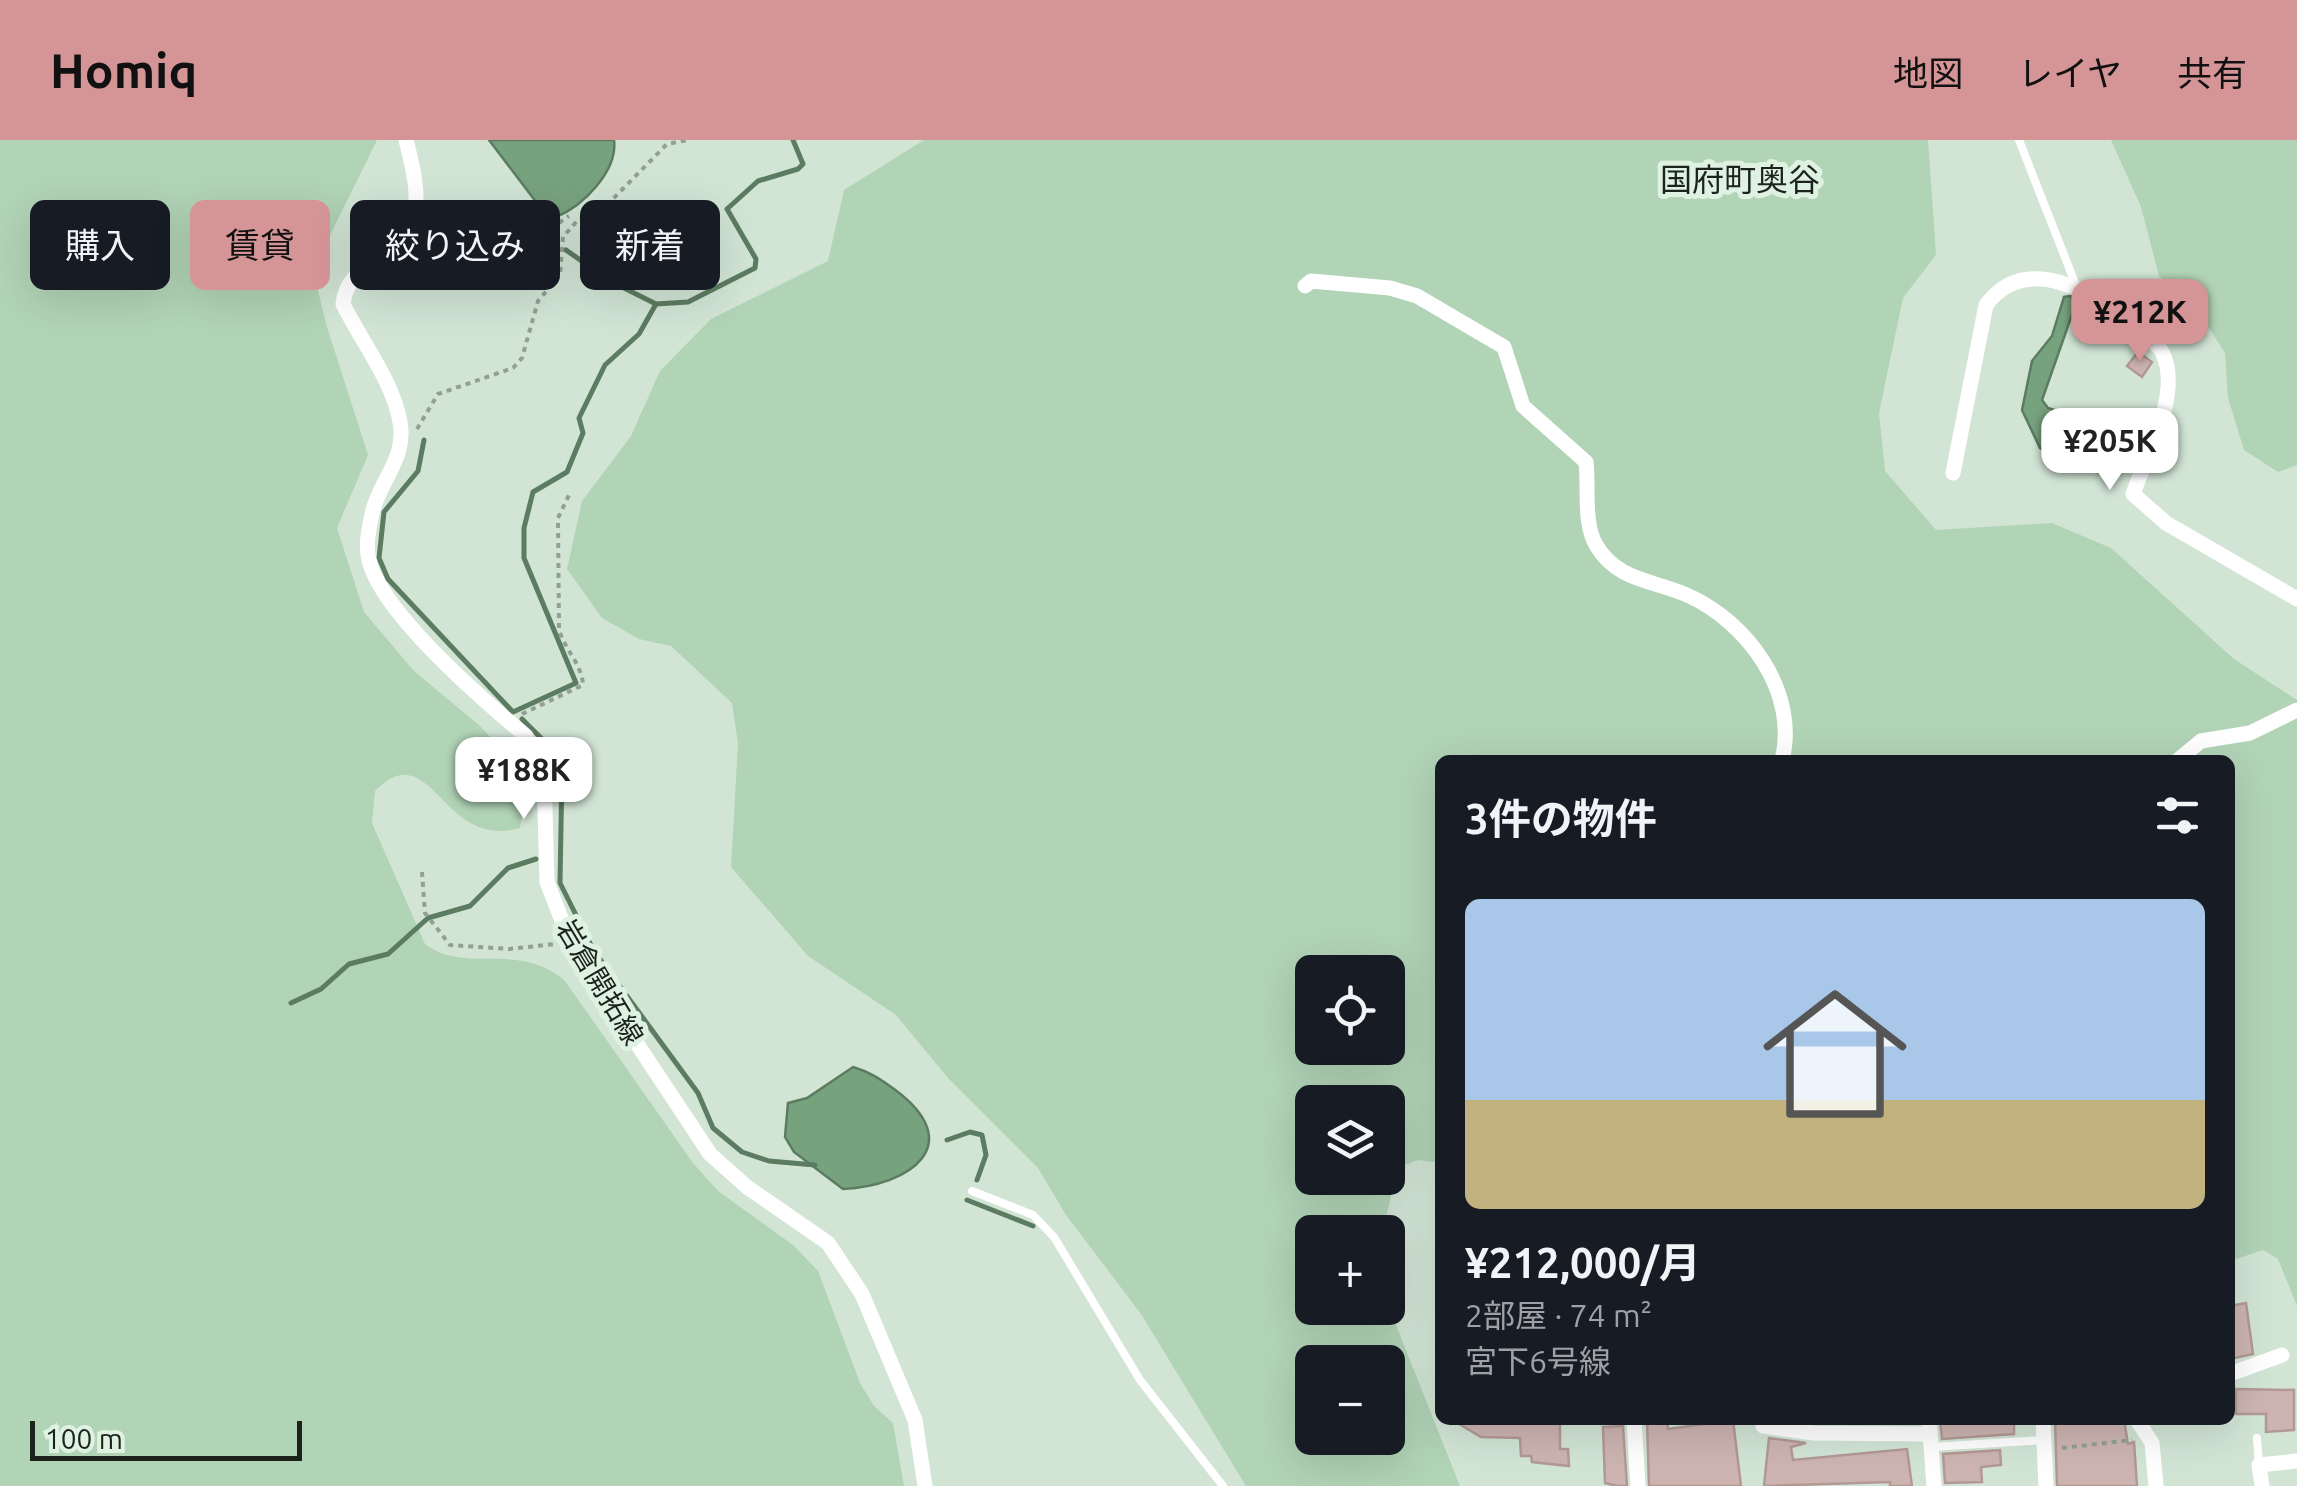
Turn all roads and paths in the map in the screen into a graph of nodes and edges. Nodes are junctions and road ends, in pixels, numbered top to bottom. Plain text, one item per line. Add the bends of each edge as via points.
1 (406, 140) edge
2 (688, 140) edge
3 (2019, 140) edge
4 (570, 216) dead end
5 (560, 221) edge
6 (560, 275) edge
7 (1304, 286) dead end
8 (2078, 288) junction
9 (547, 290) edge
10 (402, 436) junction
11 (1953, 472) dead end
12 (570, 493) dead end
13 (2297, 599) edge
14 (2297, 710) edge
15 (508, 720) junction
16 (1783, 755) edge
17 (2184, 755) edge
18 (422, 872) dead end
19 (569, 939) junction
20 (972, 1191) dead end
21 (2290, 1354) edge
22 (2235, 1372) edge
23 (1634, 1425) edge
24 (1773, 1425) edge
25 (2043, 1425) edge
26 (2140, 1425) edge
27 (1930, 1434) edge
28 (2148, 1437) junction
29 (2257, 1438) dead end
30 (2048, 1444) junction
31 (2297, 1460) edge
32 (2260, 1465) junction
33 (925, 1486) edge
34 (1223, 1486) edge
35 (1638, 1486) edge
36 (1934, 1486) edge
37 (2046, 1486) edge
38 (2156, 1486) edge
39 (2262, 1486) edge

1 - 10 street via 414,219 392,250 354,274 344,304 390,393
2 - 6 path via 667,144 606,206 577,220 563,237
3 - 8 lane
4 - 5 path
7 - 16 street via 1390,288 1417,296 1504,347 1522,406 1586,462 1589,528 1598,548 1621,572 1722,615 1762,659 1783,701
8 - 11 street via 2028,278 1997,289 1986,305
8 - 13 street via 2162,351 2162,412 2133,494 2166,523
9 - 10 path via 513,368 438,394 418,429
10 - 15 street, 岩倉開拓線 via 400,456 375,500 367,536 372,570 393,608
12 - 15 path via 558,518 559,628 583,685
14 - 17 street via 2250,733 2201,741
15 - 19 street, 岩倉開拓線 via 526,736 544,774 547,882
18 - 19 path via 425,913 450,944 544,948
19 - 33 street, 岩倉開拓線 via 710,1154 828,1243 862,1294 914,1420
20 - 34 lane via 1033,1214 1054,1238 1140,1380
21 - 22 street
23 - 35 street
24 - 27 street via 1814,1433
25 - 30 street
26 - 28 street
27 - 30 lane
27 - 36 street
28 - 30 path
28 - 38 street
29 - 32 lane
30 - 37 street
31 - 32 street
32 - 39 street

